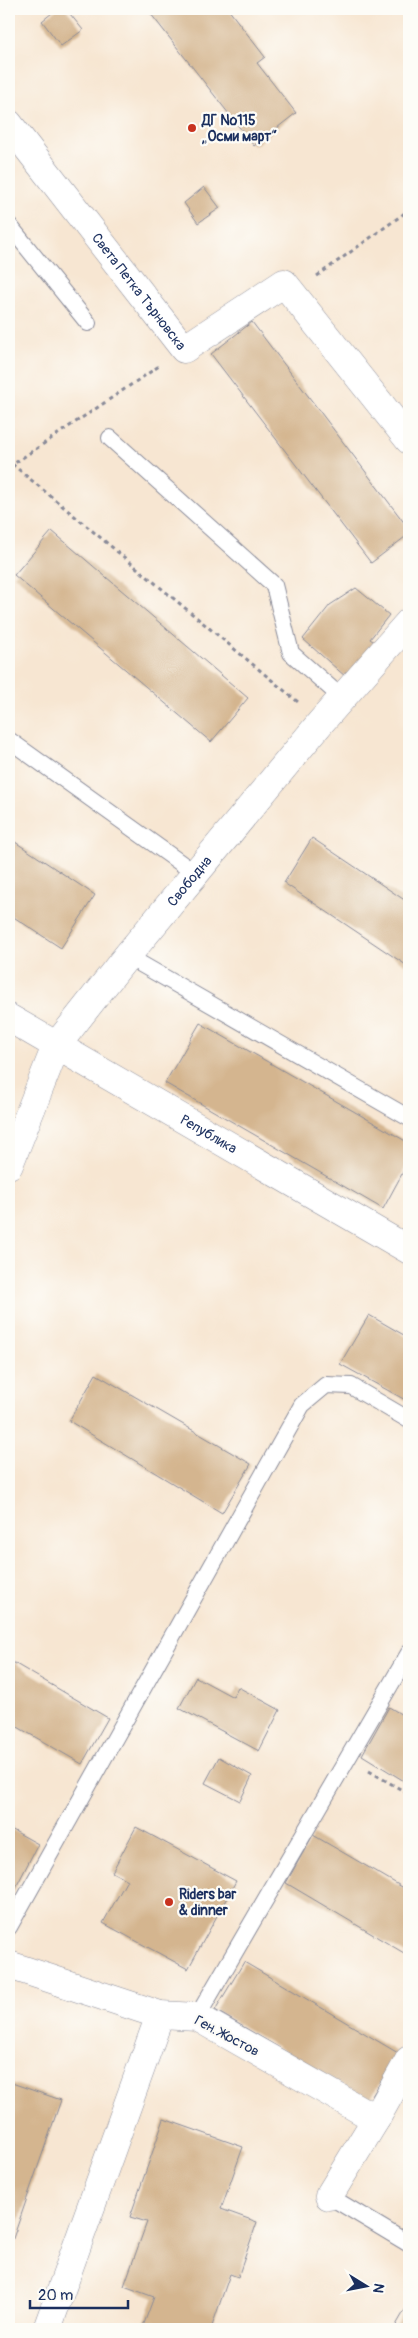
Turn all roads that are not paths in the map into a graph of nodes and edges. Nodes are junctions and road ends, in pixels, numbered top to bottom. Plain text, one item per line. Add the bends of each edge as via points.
1 (10, 128) edge
2 (9, 225) edge
3 (88, 323) dead end
4 (110, 438) dead end
5 (409, 440) edge
6 (409, 622) edge
7 (342, 698) junction
8 (9, 740) edge
9 (196, 874) junction
10 (128, 956) junction
11 (9, 1018) edge
12 (56, 1046) junction
13 (409, 1118) edge
14 (9, 1165) edge
15 (409, 1250) edge
16 (409, 1420) edge
17 (409, 1653) edge
18 (9, 1927) edge
19 (9, 1965) edge
20 (160, 2015) junction
21 (197, 2017) junction
22 (407, 2067) edge
23 (376, 2119) junction
24 (329, 2196) joint
25 (409, 2244) edge
26 (47, 2329) edge

1 - 5 street, Света Петка Търновска via 184,349 284,283
2 - 3 lane
4 - 7 lane via 274,585 291,653
6 - 7 street, Свободна
7 - 9 street, Свободна
8 - 9 lane
9 - 10 street, Свободна
10 - 12 street, Свободна
10 - 13 lane
11 - 12 street, Република
12 - 14 street, Свободна
12 - 15 street, Република
16 - 18 lane via 351,1386 326,1385 302,1404
17 - 21 lane
19 - 20 street, Ген. Жостов
20 - 21 street, Ген. Жостов
20 - 26 street
21 - 23 street, Ген. Жостов
22 - 23 street
23 - 24 street
24 - 25 lane

